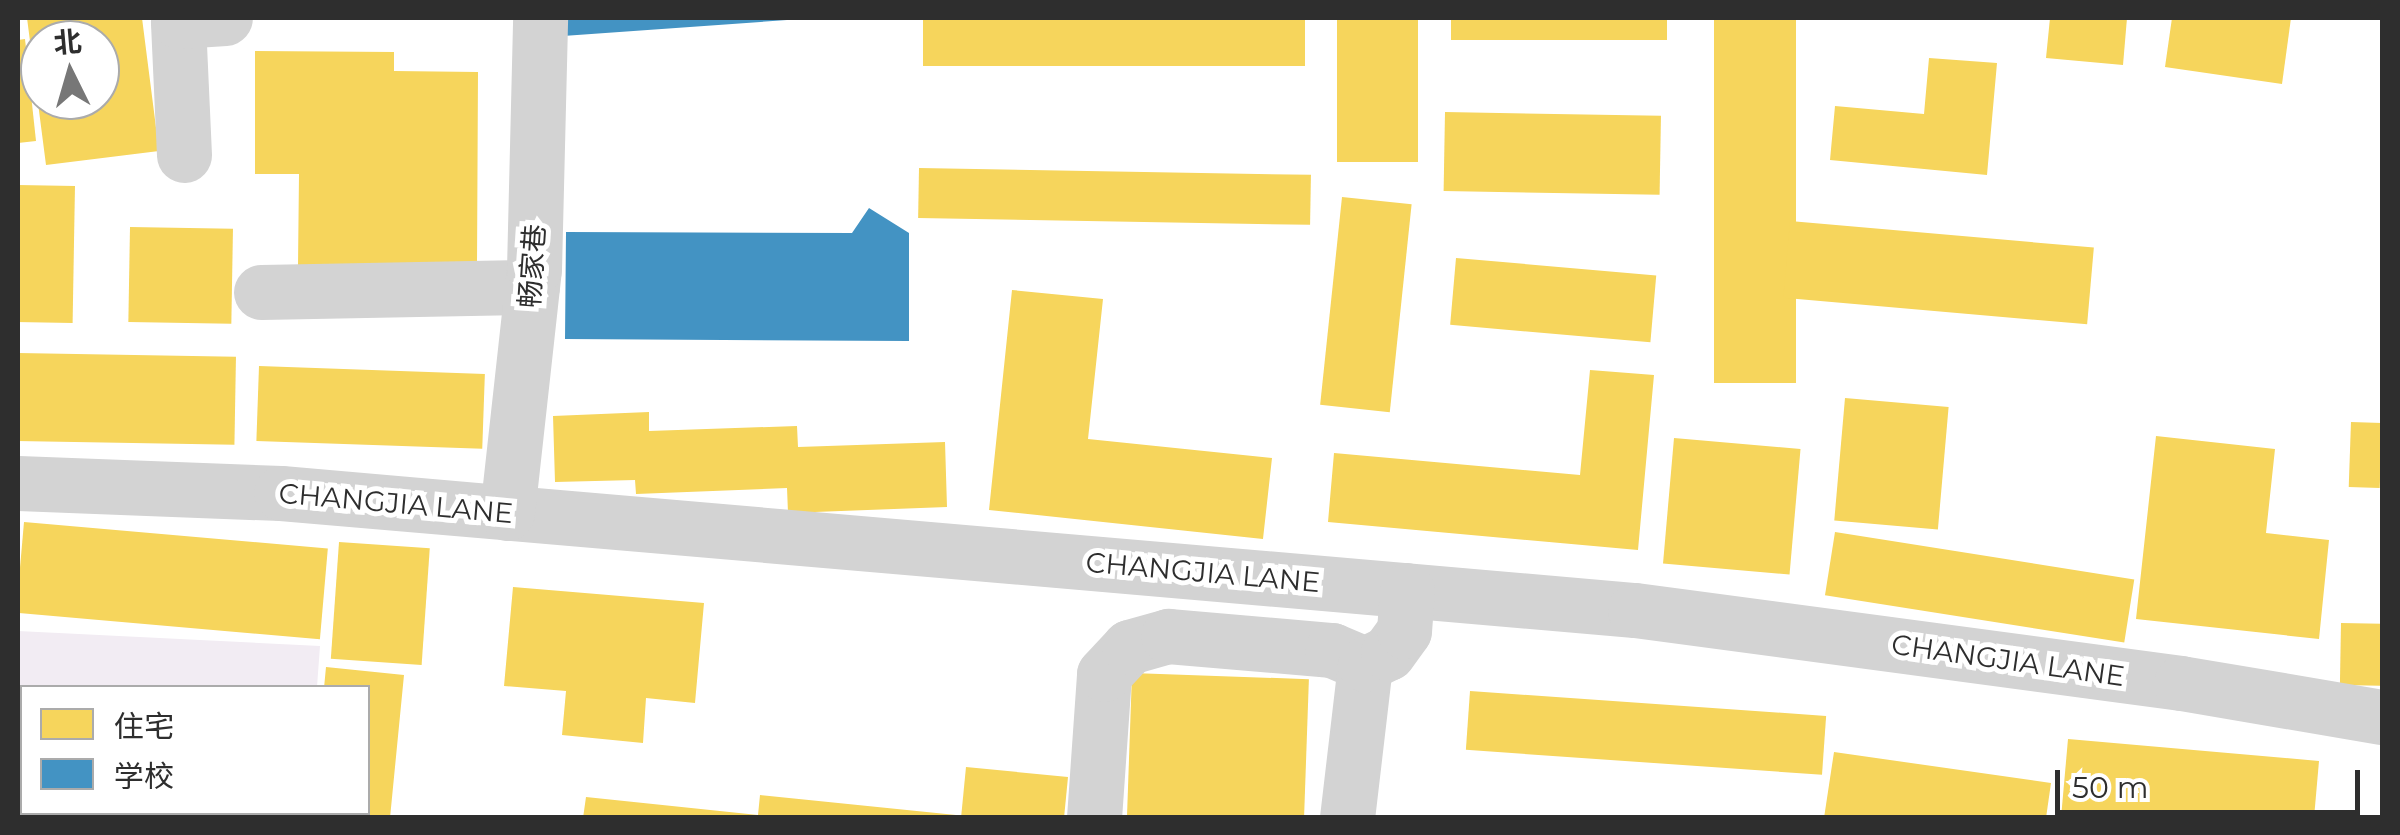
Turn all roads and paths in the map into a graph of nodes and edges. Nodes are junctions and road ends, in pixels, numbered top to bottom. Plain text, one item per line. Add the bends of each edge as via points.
1 (226, 18) edge
2 (540, 18) edge
3 (184, 155) dead end
4 (532, 288) junction
5 (261, 292) dead end
6 (18, 482) edge
7 (506, 512) junction
8 (1408, 590) junction
9 (1365, 664) junction
10 (2382, 717) edge
11 (1094, 818) edge
12 (1346, 818) edge

1 - 3 street via 178,21
2 - 4 street, 畅家巷
4 - 5 street
4 - 7 street, 畅家巷
6 - 7 street, CHANGJIA LANE via 281,493
7 - 8 street, CHANGJIA LANE
8 - 9 street via 1404,631 1388,653
8 - 10 street, CHANGJIA LANE via 1674,615
9 - 11 street via 1332,650 1168,636 1129,647 1104,674
9 - 12 street

